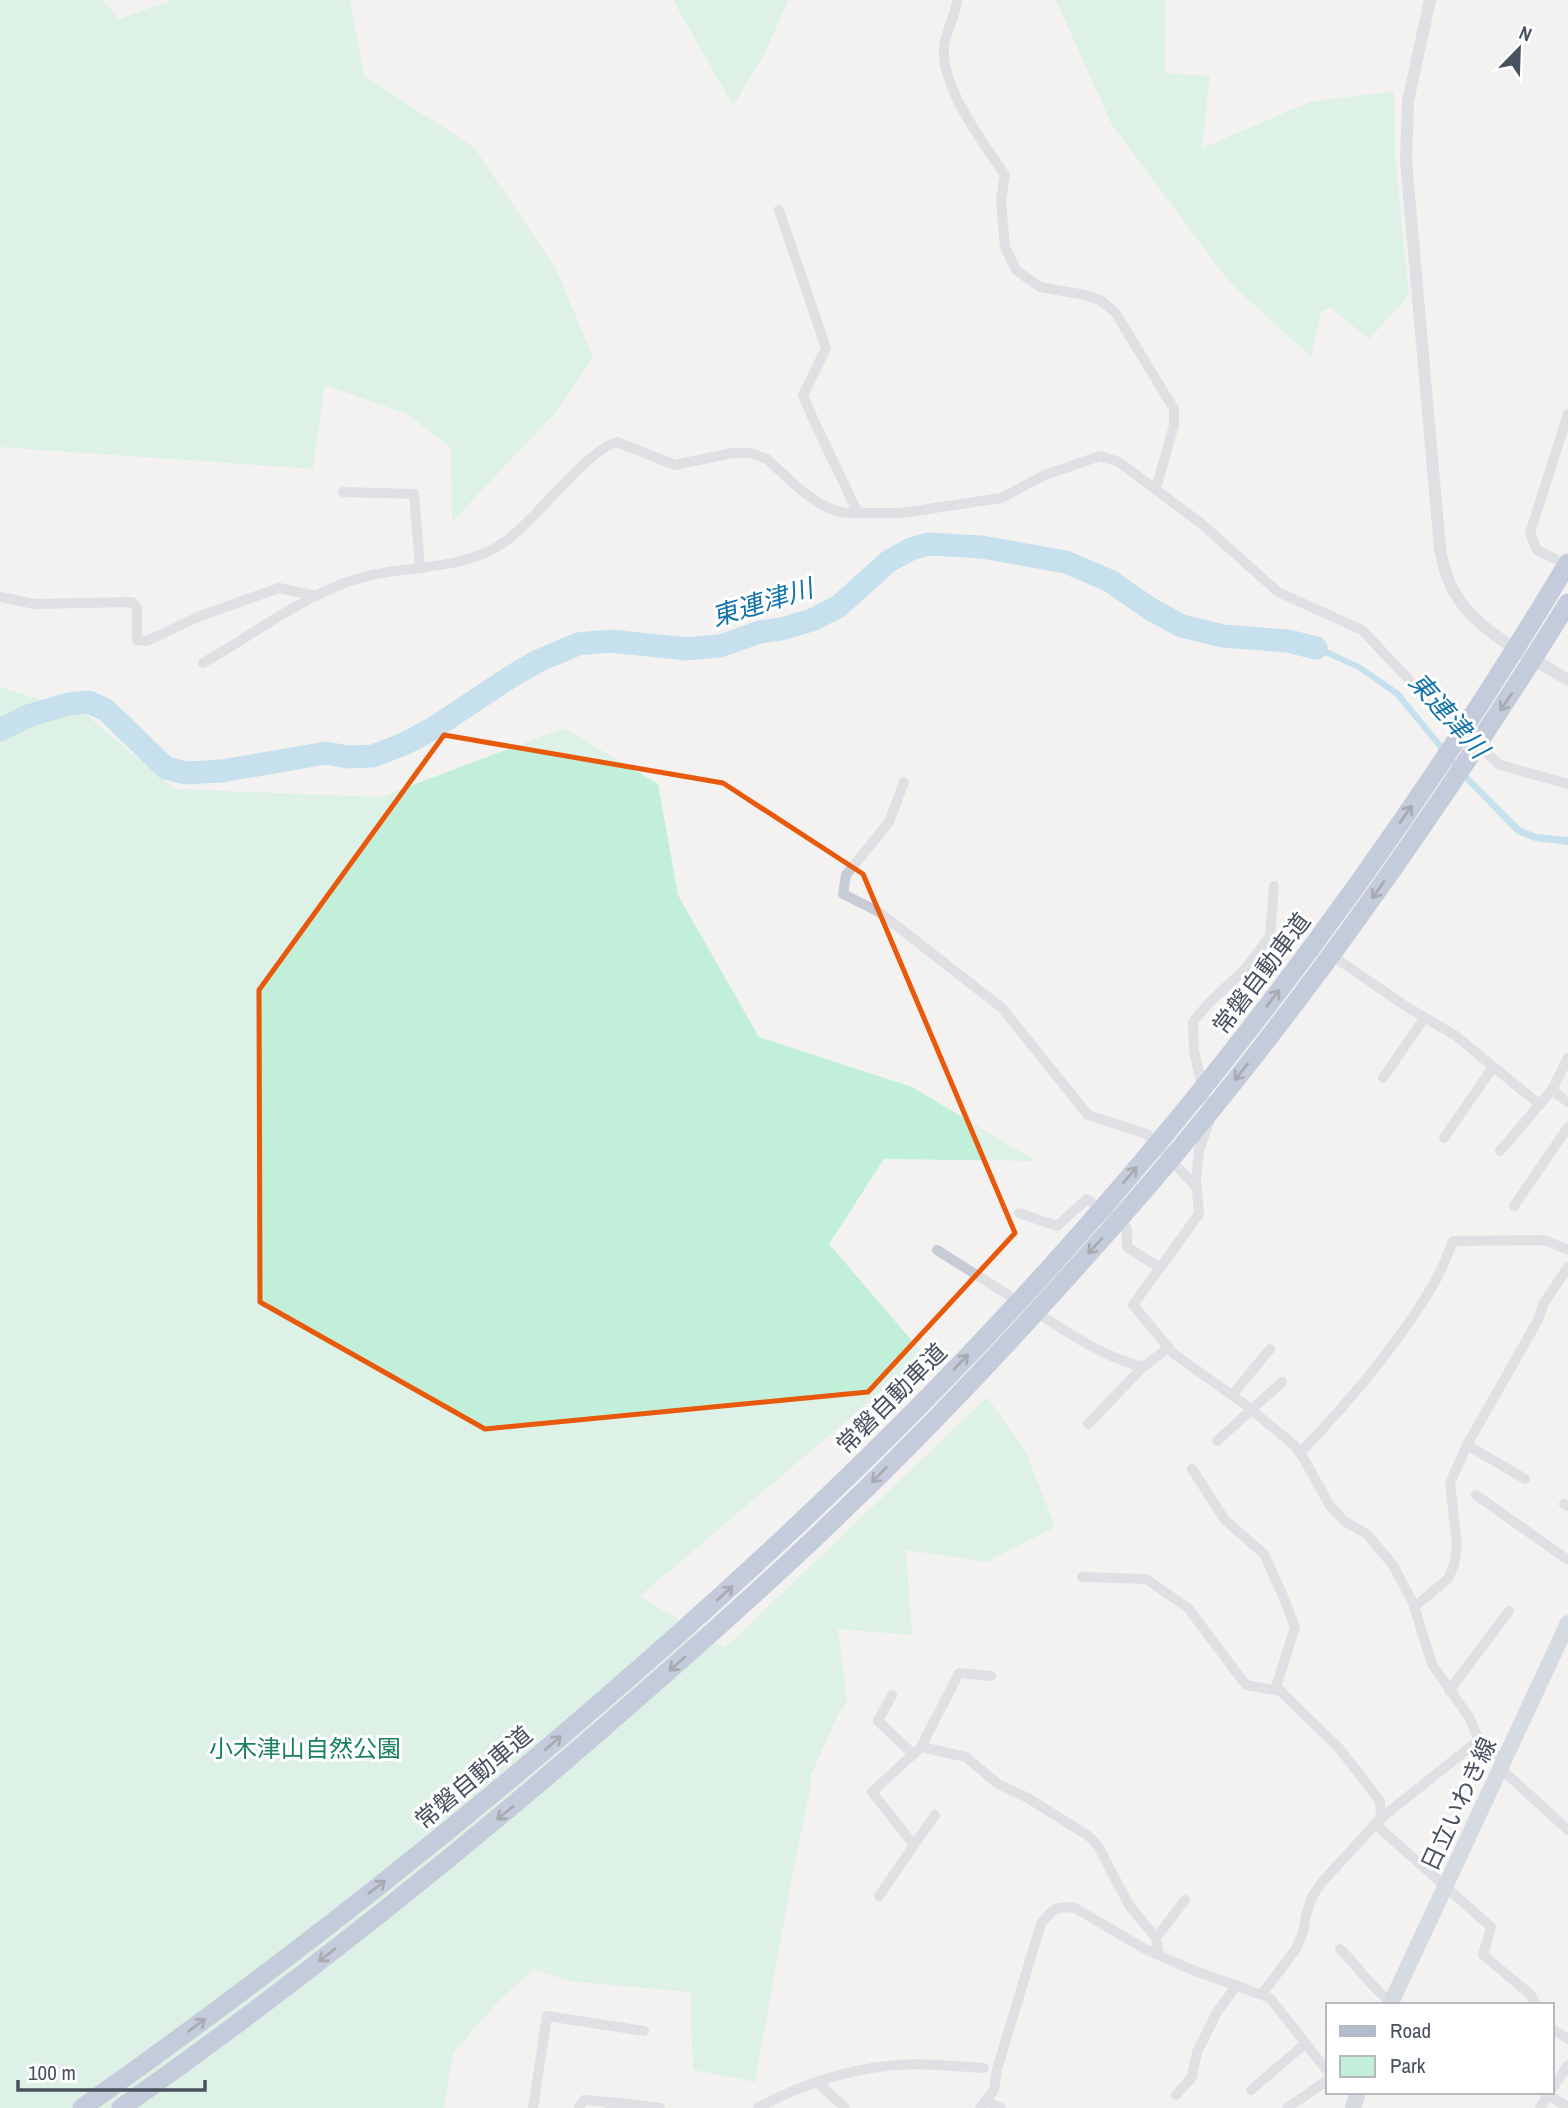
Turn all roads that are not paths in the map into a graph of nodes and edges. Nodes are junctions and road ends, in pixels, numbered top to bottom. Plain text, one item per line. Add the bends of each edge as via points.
1 (957, 0) edge
2 (1430, 0) edge
3 (779, 210) dead end
4 (1568, 414) edge
5 (1156, 489) junction
6 (343, 492) dead end
7 (858, 513) junction
8 (1563, 563) edge
9 (420, 567) junction
10 (317, 596) junction
11 (0, 597) edge
12 (1568, 603) edge
13 (203, 663) dead end
14 (1568, 680) edge
15 (904, 782) dead end
16 (1568, 784) edge
17 (1274, 886) dead end
18 (1337, 960) dead end
19 (1425, 1017) junction
20 (1568, 1058) edge
21 (1493, 1067) junction
22 (1383, 1078) dead end
23 (1552, 1090) junction
24 (1568, 1102) edge
25 (1540, 1105) junction
26 (1568, 1127) edge
27 (1444, 1138) dead end
28 (1500, 1151) dead end
29 (1197, 1188) junction
30 (1514, 1206) dead end
31 (1019, 1213) dead end
32 (937, 1250) dead end
33 (1568, 1250) edge
34 (1568, 1267) edge
35 (1160, 1268) junction
36 (1168, 1348) junction
37 (1270, 1349) dead end
38 (1143, 1367) junction
39 (1282, 1382) dead end
40 (1232, 1395) junction
41 (1251, 1409) junction
42 (1088, 1424) dead end
43 (1217, 1441) dead end
44 (1466, 1445) junction
45 (1300, 1453) junction
46 (1192, 1469) dead end
47 (1525, 1479) dead end
48 (1476, 1495) dead end
49 (1568, 1560) edge
50 (1082, 1577) dead end
51 (1414, 1607) junction
52 (1509, 1611) dead end
53 (1568, 1623) edge
54 (991, 1676) dead end
55 (1281, 1691) junction
56 (1449, 1691) junction
57 (892, 1695) dead end
58 (1479, 1740) junction
59 (917, 1751) junction
60 (1502, 1764) junction
61 (935, 1815) dead end
62 (1378, 1821) junction
63 (1568, 1830) edge
64 (914, 1845) junction
65 (1444, 1887) junction
66 (879, 1896) dead end
67 (1185, 1900) dead end
68 (1156, 1938) junction
69 (1340, 1948) dead end
70 (1159, 1955) junction
71 (1237, 1985) junction
72 (1262, 1994) junction
73 (1389, 2003) edge
74 (1390, 2003) edge
75 (1535, 2003) edge
76 (643, 2031) dead end
77 (1306, 2043) junction
78 (1568, 2065) edge
79 (984, 2068) dead end
80 (1326, 2069) edge
81 (1326, 2081) edge
82 (817, 2082) junction
83 (1554, 2086) edge
84 (1251, 2090) dead end
85 (1552, 2094) edge
86 (1176, 2095) dead end
87 (983, 2104) edge
88 (615, 2106) edge
89 (1568, 2107) edge
90 (82, 2108) edge
91 (121, 2108) edge
92 (533, 2108) edge
93 (579, 2108) edge
94 (660, 2108) edge
95 (758, 2108) edge
96 (845, 2108) edge
97 (1001, 2108) edge
98 (1287, 2108) edge

1 - 5 street via 944,46 945,66 967,119 1005,175 1001,201 1005,247 1016,270 1040,287 1100,300 1115,312 1174,409 1174,425
2 - 14 street via 1408,101 1406,161 1440,549 1449,583 1468,612
3 - 7 street via 826,348 803,395
4 - 8 street via 1530,533 1537,550
5 - 7 street via 1119,462 1100,456 1045,475 1001,498 902,513
5 - 16 street via 1278,592 1362,629 1430,702 1500,765
6 - 9 street via 414,495
7 - 9 street via 846,514 821,504 759,455 732,453 675,465 618,442 587,462 524,527 491,552 471,560
90 -> 8 highway, 常磐自動車道 via 311,1940 506,1784 738,1582 914,1412 1127,1179 1248,1031 1420,796
9 - 10 street via 369,575
10 - 11 street via 279,588 147,641 136,640 137,608 132,602 35,604
10 - 13 street
12 -> 91 highway, 常磐自動車道 via 1437,806 1265,1043 1029,1321 928,1427 753,1595 518,1802 329,1954
15 - 29 street via 889,822 846,875 843,894 879,912 1002,1008 1088,1115 1147,1134
17 - 29 street via 1270,936 1193,1022 1194,1051 1210,1120 1199,1150
18 - 19 street
19 - 21 street
19 - 22 street
20 - 23 street
21 - 25 street
21 - 27 street
23 - 24 street
23 - 25 street
25 - 28 street
26 - 30 street
29 - 35 street via 1199,1214
31 - 35 street via 1057,1226 1087,1199 1127,1228 1127,1247
32 - 38 street via 1102,1353
33 - 45 street via 1544,1240 1453,1241 1434,1284 1398,1337 1339,1413
34 - 44 street
35 - 36 street via 1133,1305
36 - 38 street
36 - 40 street
37 - 40 street
38 - 42 street
39 - 41 street
40 - 41 street
41 - 43 street
41 - 45 street
44 - 47 street
44 - 51 street via 1450,1483 1457,1545 1454,1564 1448,1579
45 - 51 street via 1330,1506 1344,1521 1367,1534 1393,1565
46 - 55 street via 1225,1520 1264,1554 1283,1596 1295,1627 1276,1687
48 - 49 street
50 - 55 street via 1146,1579 1188,1608 1246,1685
51 - 56 street via 1432,1664
52 - 56 street
53 - 60 main road, 日立いわき線
54 - 59 street via 958,1673
55 - 62 street via 1339,1748 1380,1801
56 - 58 street
57 - 59 street via 878,1721
58 - 60 street
58 - 62 street
59 - 64 street via 872,1792
59 - 68 street via 966,1757 998,1784 1090,1837 1129,1905
60 - 63 street
60 - 65 main road, 日立いわき線
61 - 64 street
62 - 65 street
62 - 72 street via 1322,1881 1312,1897 1296,1949
64 - 66 street
65 - 74 main road, 日立いわき線
65 - 75 street via 1491,1927 1483,1955
67 - 68 street
68 - 70 street
69 - 73 street
70 - 71 street
70 - 87 street via 1075,1908 1062,1906 1050,1912 1041,1924 994,2090
71 - 72 street
71 - 86 street via 1196,2052 1192,2077
72 - 77 street via 1276,2004
76 - 92 street via 547,2017
77 - 80 street
77 - 84 street
78 - 83 street
79 - 82 street via 886,2066
81 - 98 street
82 - 95 street
82 - 96 street
85 - 89 street
87 - 97 street
88 - 93 street via 584,2100
88 - 94 street

